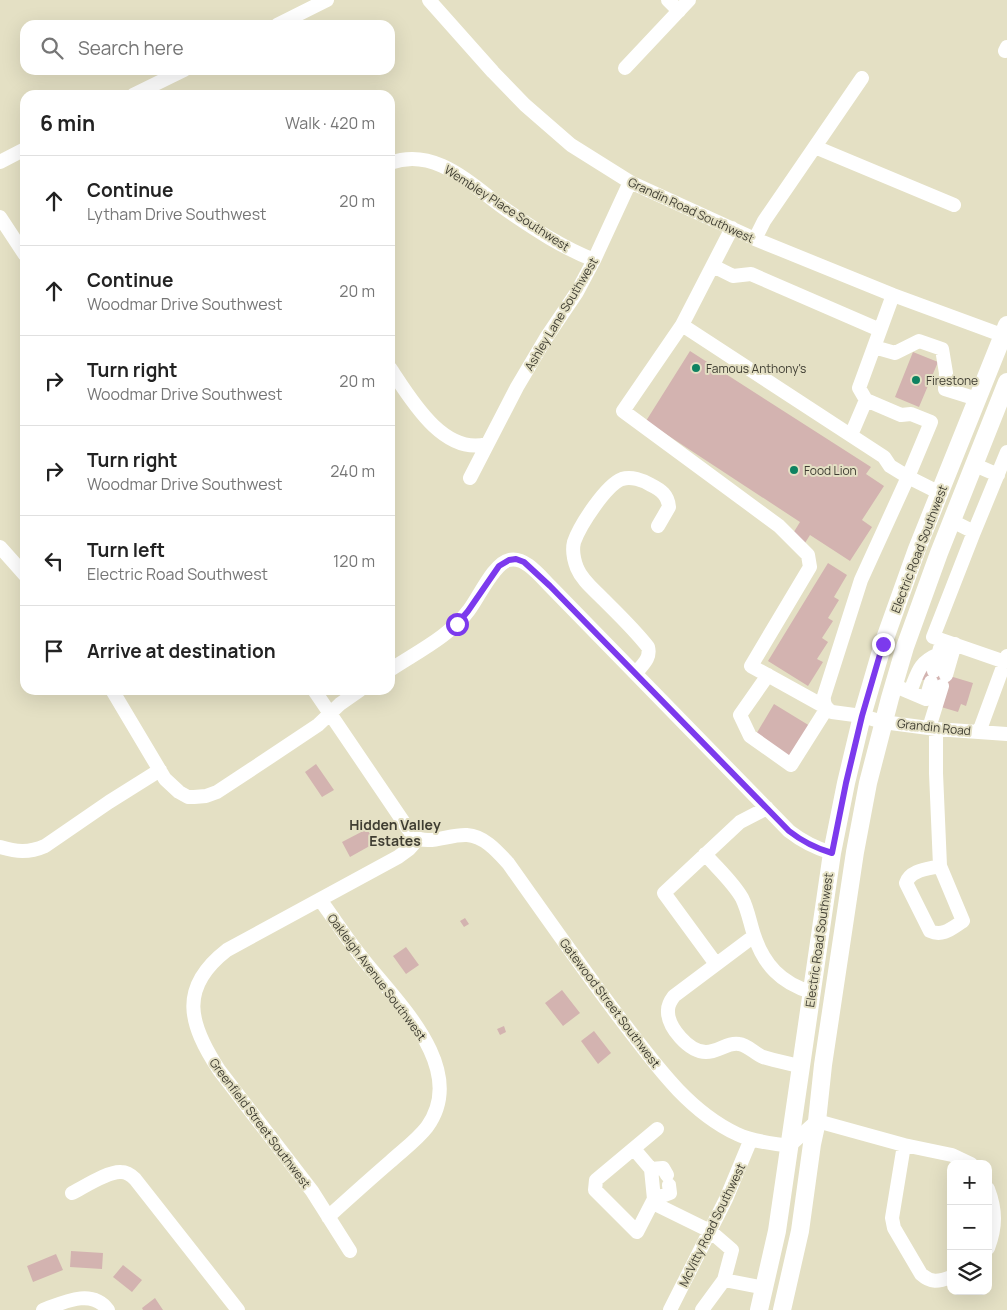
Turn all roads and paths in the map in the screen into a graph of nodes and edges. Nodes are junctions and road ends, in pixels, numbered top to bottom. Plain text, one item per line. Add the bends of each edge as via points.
1 (327, 0) edge
2 (429, 0) edge
3 (668, 0) edge
4 (689, 0) edge
5 (679, 11) junction
6 (287, 20) edge
7 (626, 68) dead end
8 (174, 75) edge
9 (862, 78) dead end
10 (143, 90) edge
11 (815, 146) junction
12 (20, 151) edge
13 (0, 162) edge
14 (395, 162) edge
15 (630, 182) junction
16 (954, 205) dead end
17 (0, 217) edge
18 (732, 228) junction
19 (755, 239) junction
20 (20, 247) edge
21 (594, 260) junction
22 (712, 266) junction
23 (893, 295) junction
24 (682, 325) junction
25 (880, 330) junction
26 (1006, 333) edge
27 (874, 347) junction
28 (395, 375) edge
29 (1007, 382) edge
30 (866, 400) junction
31 (977, 400) junction
32 (851, 435) junction
33 (487, 444) junction
34 (1007, 452) edge
35 (975, 465) junction
36 (998, 474) junction
37 (908, 477) junction
38 (470, 478) dead end
39 (940, 493) junction
40 (952, 521) junction
41 (658, 526) dead end
42 (974, 532) junction
43 (0, 546) edge
44 (20, 569) edge
45 (911, 630) junction
46 (942, 644) junction
47 (1006, 659) edge
48 (395, 667) edge
49 (636, 672) junction
50 (768, 675) junction
51 (893, 686) junction
52 (910, 692) junction
53 (115, 695) edge
54 (317, 695) edge
55 (353, 695) edge
56 (932, 701) junction
57 (827, 708) junction
58 (330, 713) junction
59 (862, 716) junction
60 (884, 722) junction
61 (932, 729) junction
62 (979, 732) junction
63 (1007, 734) edge
64 (160, 770) junction
65 (767, 808) junction
66 (418, 839) junction
67 (0, 847) edge
68 (832, 853) junction
69 (705, 854) junction
70 (940, 866) junction
71 (321, 900) junction
72 (754, 936) junction
73 (716, 964) junction
74 (811, 992) junction
75 (800, 1066) junction
76 (818, 1121) junction
77 (657, 1129) dead end
78 (751, 1140) junction
79 (904, 1145) junction
80 (789, 1146) junction
81 (634, 1149) junction
82 (963, 1160) edge
83 (651, 1169) junction
84 (72, 1192) dead end
85 (654, 1201) junction
86 (992, 1203) edge
87 (328, 1217) junction
88 (710, 1231) junction
89 (992, 1237) edge
90 (350, 1251) dead end
91 (947, 1278) edge
92 (724, 1280) junction
93 (765, 1288) junction
94 (43, 1310) edge
95 (108, 1310) edge
96 (238, 1310) edge
97 (670, 1310) edge
98 (702, 1310) edge
99 (759, 1310) edge
100 (782, 1310) edge

1 - 6 street
2 - 15 street, Grandin Road Southwest via 525,105 571,145
3 - 5 street
4 - 5 street
5 - 7 street
8 - 10 street
9 - 11 street
11 - 16 street
11 - 19 street
12 - 13 street
14 - 21 street, Wembley Place Southwest via 424,160 453,170 558,244
15 - 18 street, Grandin Road Southwest
15 - 21 street, Ashley Lane Southwest
17 - 20 street
18 - 19 street, Grandin Road Southwest
18 - 22 street
19 - 23 street, Grandin Road Southwest
21 - 33 street, Ashley Lane Southwest via 517,387
22 - 24 street
22 - 25 street via 733,276 751,274
23 - 25 street
23 - 26 street, Grandin Road Southwest
24 - 32 street
24 - 50 street, Grandin Road via 623,411 780,526 808,555 810,567 751,666
25 - 27 street
26 - 31 main road, Electric Road Southwest
27 - 30 street via 859,388
27 - 31 street via 895,354 919,341 942,349 945,389
28 - 33 street via 416,406 439,430 470,446
29 - 35 main road, Electric Road Southwest
30 - 32 street
30 - 37 street via 901,415 911,414 931,422
31 - 39 main road, Electric Road Southwest
32 - 37 street
33 - 38 street, Ashley Lane Southwest
34 - 36 street
35 - 36 street
35 - 40 main road, Electric Road Southwest
36 - 42 street
37 - 39 street
37 - 57 street via 850,608 824,696
39 - 59 main road, Electric Road Southwest via 883,644
40 - 42 street
40 - 45 main road, Electric Road Southwest
41 - 49 street via 669,507 666,496 646,482 623,478 604,492 580,530 573,549 584,580 648,647 648,658
42 - 46 street
43 - 44 street
45 - 46 street
45 - 51 main road, Electric Road Southwest
46 - 47 street
46 - 52 street via 919,668
46 - 56 street
47 - 62 street
48 - 49 street via 453,628 502,563 516,559 524,562 550,586
49 - 65 street
50 - 57 street, Grandin Road
50 - 57 street via 740,715 750,736 791,765
51 - 52 street
51 - 60 main road, Electric Road Southwest
52 - 56 street
53 - 64 street
54 - 58 street
55 - 58 street
56 - 61 street
57 - 59 street, Grandin Road via 832,712
58 - 64 street via 318,725 263,762 206,796 188,797 179,792
58 - 66 street via 410,833
59 - 60 street, Grandin Road
59 - 68 main road, Electric Road Southwest
60 - 61 street, Grandin Road
60 - 76 main road, Electric Road Southwest via 855,852 823,1065
61 - 62 street, Grandin Road
61 - 70 street
62 - 63 street, Grandin Road
64 - 67 street via 45,846 26,852
65 - 68 street via 801,841
65 - 69 street via 740,822
66 - 71 street, Greenfield Street Southwest via 398,857
66 - 78 street, Gatewood Street Southwest via 425,841 466,835 483,840 496,850 656,1066 714,1120
68 - 74 main road, Electric Road Southwest
69 - 72 street via 742,898
69 - 73 street via 664,893
70 - 70 street via 913,873 906,883 930,931 937,934 963,921
71 - 87 street, Oakleigh Avenue Southwest via 355,949 417,1026 433,1057 440,1092 438,1106 419,1136
71 - 87 street, Greenfield Street Southwest via 216,958 200,980 193,1008 194,1020 206,1050
72 - 73 street
72 - 74 street via 776,974
73 - 75 street via 670,1002 668,1016 685,1043 701,1052 744,1045 762,1056
74 - 75 main road, Electric Road Southwest
75 - 80 main road, Electric Road Southwest
76 - 79 street
76 - 80 street
76 - 100 main road, Electric Road Southwest via 800,1231
77 - 81 street
78 - 80 street, Gatewood Street Southwest
78 - 88 street, McVitty Road Southwest
79 - 82 street
79 - 91 street via 892,1210 894,1228 926,1279
80 - 93 main road, Electric Road Southwest
81 - 83 street
81 - 85 street via 596,1180 595,1190 637,1232
83 - 85 street
83 - 85 street via 663,1168 670,1193
84 - 96 street via 113,1173 129,1174
85 - 88 street
86 - 89 street via 995,1213
87 - 90 street, Greenfield Street Southwest
88 - 92 street via 732,1250
88 - 97 street, McVitty Road Southwest
92 - 93 street
92 - 98 street
93 - 99 main road, Electric Road Southwest
94 - 95 street via 88,1297 99,1301

